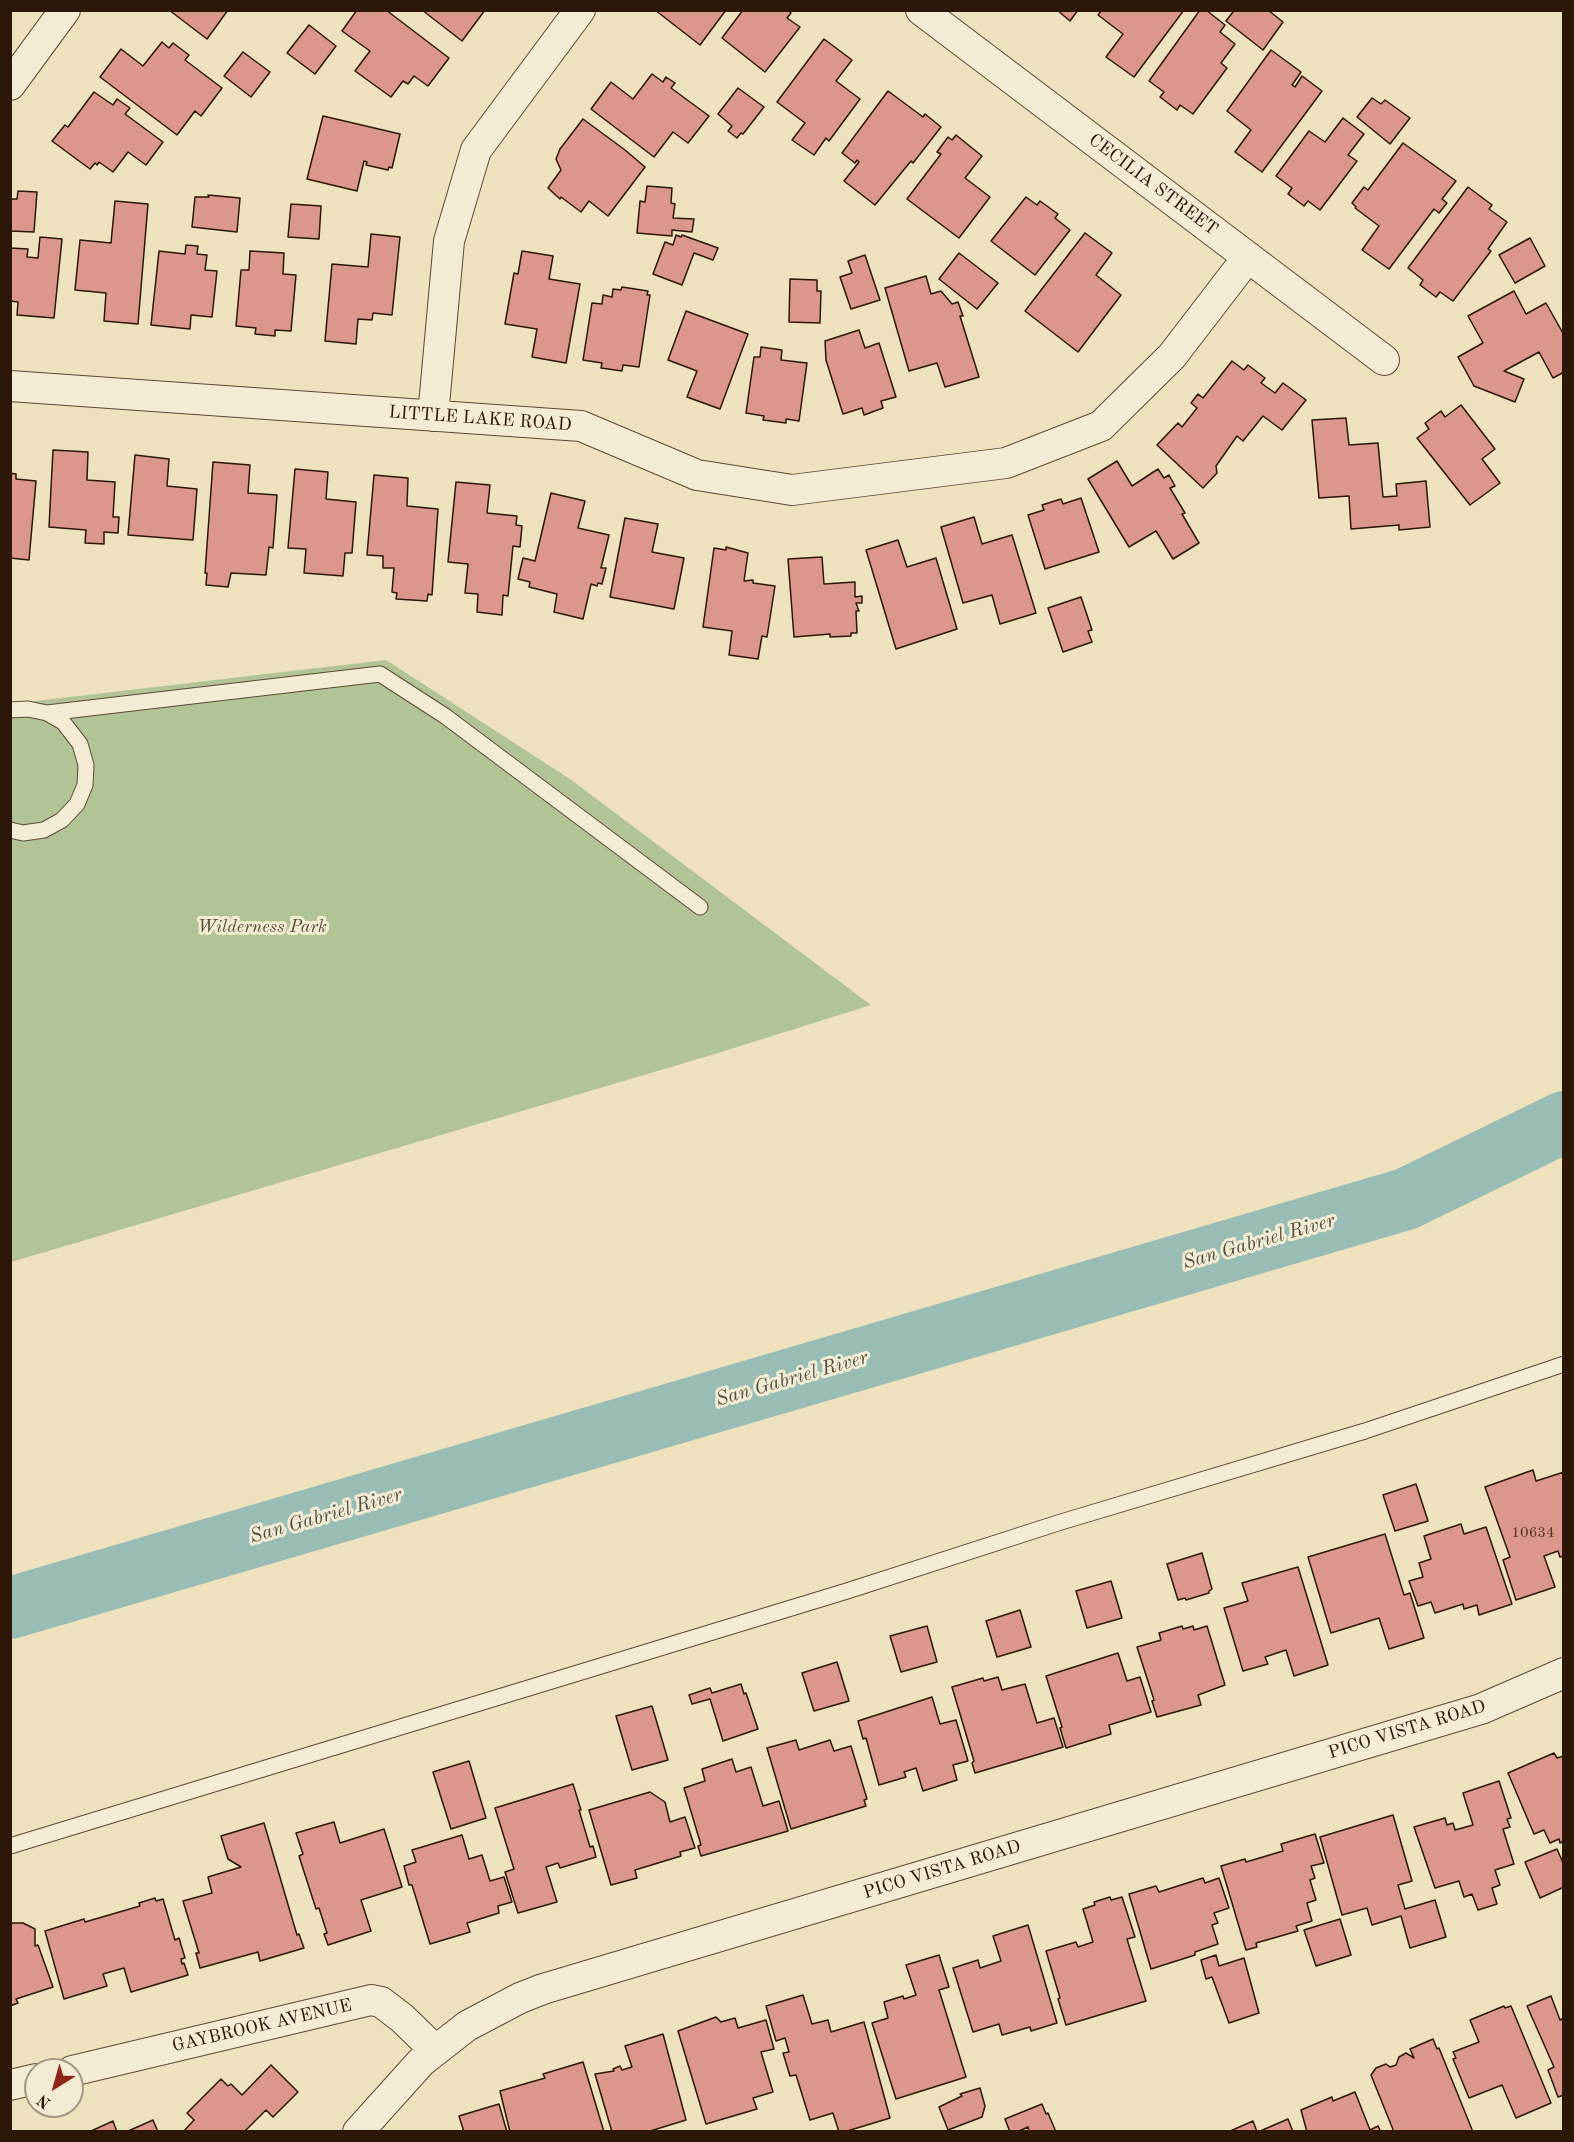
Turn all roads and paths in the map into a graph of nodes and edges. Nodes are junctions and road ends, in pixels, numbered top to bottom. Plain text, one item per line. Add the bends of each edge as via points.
1 (65, 10) edge
2 (580, 10) edge
3 (921, 10) edge
4 (10, 85) edge
5 (1248, 257) junction
6 (1384, 360) dead end
7 (10, 386) edge
8 (433, 416) junction
9 (10, 710) edge
10 (47, 713) junction
11 (10, 830) edge
12 (700, 908) dead end
13 (1563, 1364) edge
14 (1563, 1673) edge
15 (10, 1846) edge
16 (435, 2050) junction
17 (84, 2068) edge
18 (358, 2132) edge

1 - 4 street
2 - 8 street via 476,150 449,241
3 - 5 street, CECILIA STREET
5 - 6 street, CECILIA STREET
5 - 8 street, LITTLE LAKE ROAD via 1172,356 1101,426 1006,463 792,490 697,475 581,426
7 - 8 street, LITTLE LAKE ROAD
9 - 10 lane
10 - 11 lane via 63,722 80,744 86,765 85,785 77,804 62,820 44,830
10 - 12 lane via 380,674 445,716
13 - 15 lane via 1365,1431
14 - 16 street, PICO VISTA ROAD via 1480,1709 543,1989 483,2016
16 - 17 street, GAYBROOK AVENUE via 402,2018 381,2002 371,2000
16 - 18 street, PICO VISTA ROAD via 410,2072

